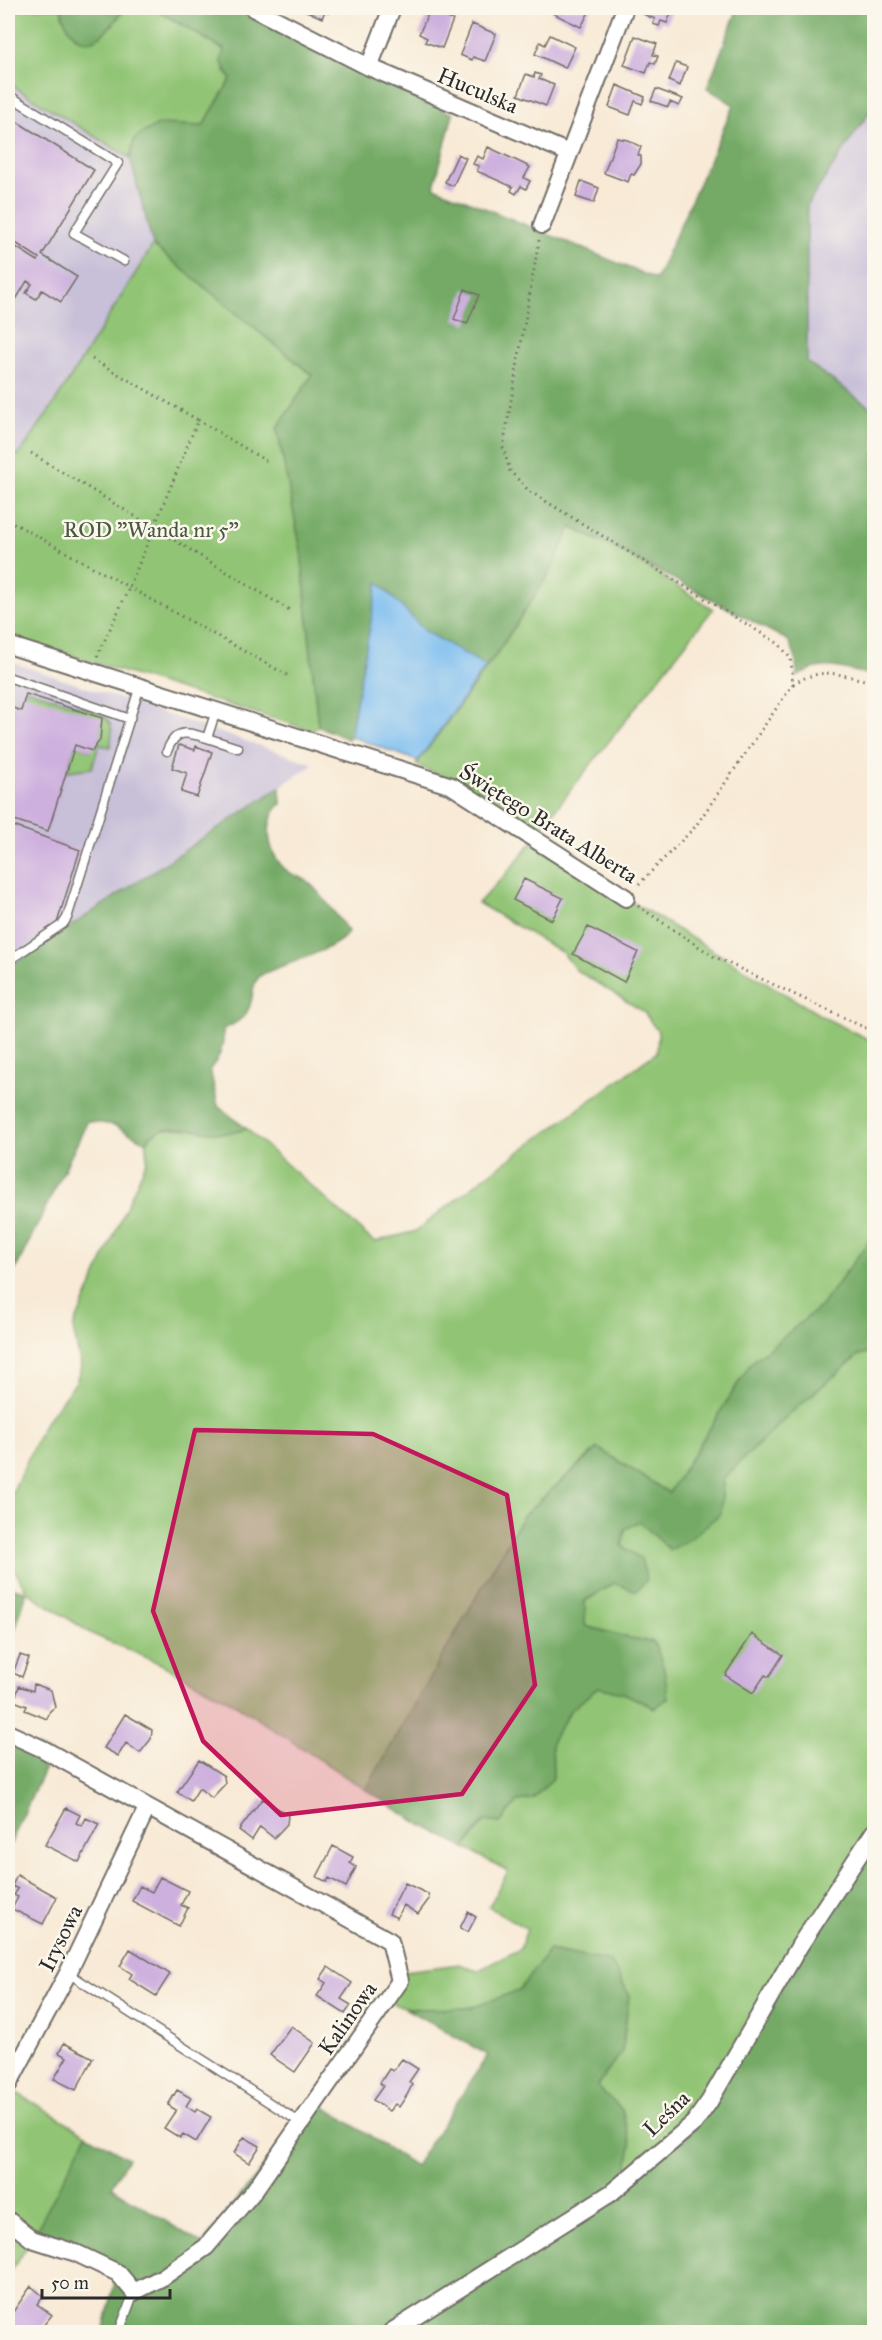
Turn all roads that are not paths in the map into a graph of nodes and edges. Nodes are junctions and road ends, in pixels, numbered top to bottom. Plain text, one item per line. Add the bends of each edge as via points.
1 (253, 8) edge
2 (392, 8) edge
3 (626, 8) edge
4 (369, 67) junction
5 (8, 95) edge
6 (569, 153) junction
7 (542, 225) road end
8 (124, 261) dead end
9 (8, 645) edge
10 (8, 677) edge
11 (140, 686) junction
12 (216, 711) junction
13 (130, 719) junction
14 (207, 738) junction
15 (238, 748) dead end
16 (167, 751) dead end
17 (626, 898) road end
18 (8, 961) edge
19 (8, 1732) edge
20 (147, 1808) junction
21 (874, 1832) edge
22 (68, 1973) junction
23 (8, 2085) edge
24 (301, 2123) junction
25 (8, 2220) edge
26 (134, 2292) junction
27 (119, 2332) edge
28 (391, 2332) edge

1 - 4 street, Huculska
2 - 4 street
3 - 6 street
4 - 6 street, Huculska
5 - 8 lane via 118,163 75,233
6 - 7 street
9 - 11 street, Świętego Brata Alberta
10 - 13 lane
11 - 12 street, Świętego Brata Alberta
11 - 13 lane
12 - 14 lane
12 - 17 street, Świętego Brata Alberta via 452,786
13 - 18 lane via 67,918
14 - 15 lane
14 - 16 lane via 182,733 172,740
19 - 20 street, Kalinowa
20 - 22 street, Irysowa
20 - 24 street, Kalinowa via 390,1941 400,1981
21 - 28 street, Leśna via 800,1945 710,2102 694,2122 611,2193
22 - 23 street, Irysowa
22 - 24 lane
24 - 26 street, Kalinowa via 253,2192 206,2247
25 - 26 street via 32,2239 76,2253 118,2273
26 - 27 lane

